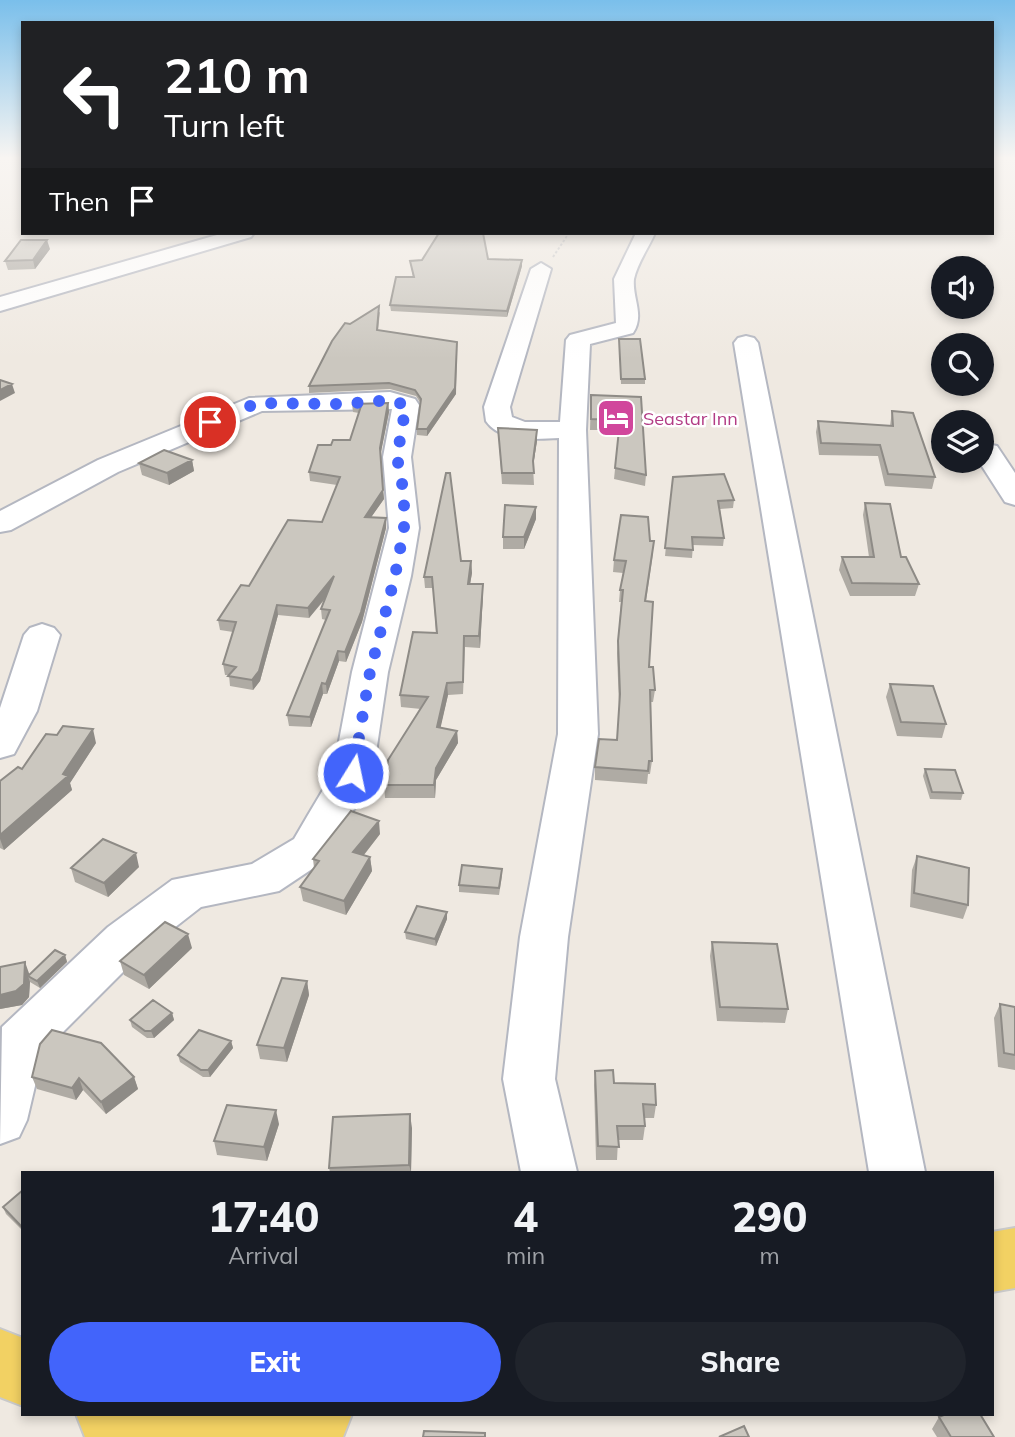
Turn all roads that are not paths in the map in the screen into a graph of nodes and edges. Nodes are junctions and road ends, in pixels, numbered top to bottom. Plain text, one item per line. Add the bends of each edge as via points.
1 (237, 235) edge
2 (644, 235) edge
3 (547, 263) road end
4 (0, 304) edge
5 (746, 344) dead end
6 (573, 429) junction
7 (994, 463) edge
8 (1015, 496) edge
9 (0, 523) edge
10 (42, 635) dead end
11 (0, 745) edge
12 (0, 1120) edge
13 (549, 1171) edge
14 (897, 1171) edge
15 (1015, 1258) edge
16 (994, 1262) edge
17 (0, 1361) edge
18 (21, 1373) edge
19 (117, 1416) edge
20 (306, 1416) edge

1 - 4 street
2 - 6 street via 624,279 625,328 578,340
3 - 6 street via 497,407 499,421 521,430
5 - 14 street
6 - 13 street via 578,734 544,937 529,1079
7 - 8 street
9 - 12 street via 108,466 258,403 390,400 406,405 397,457 404,528 395,576 370,672 353,773 326,822 309,850 263,879 188,892 125,940 20,1042
10 - 11 street via 18,711
15 - 16 main road
17 - 18 main road
19 - 20 main road via 194,1427

